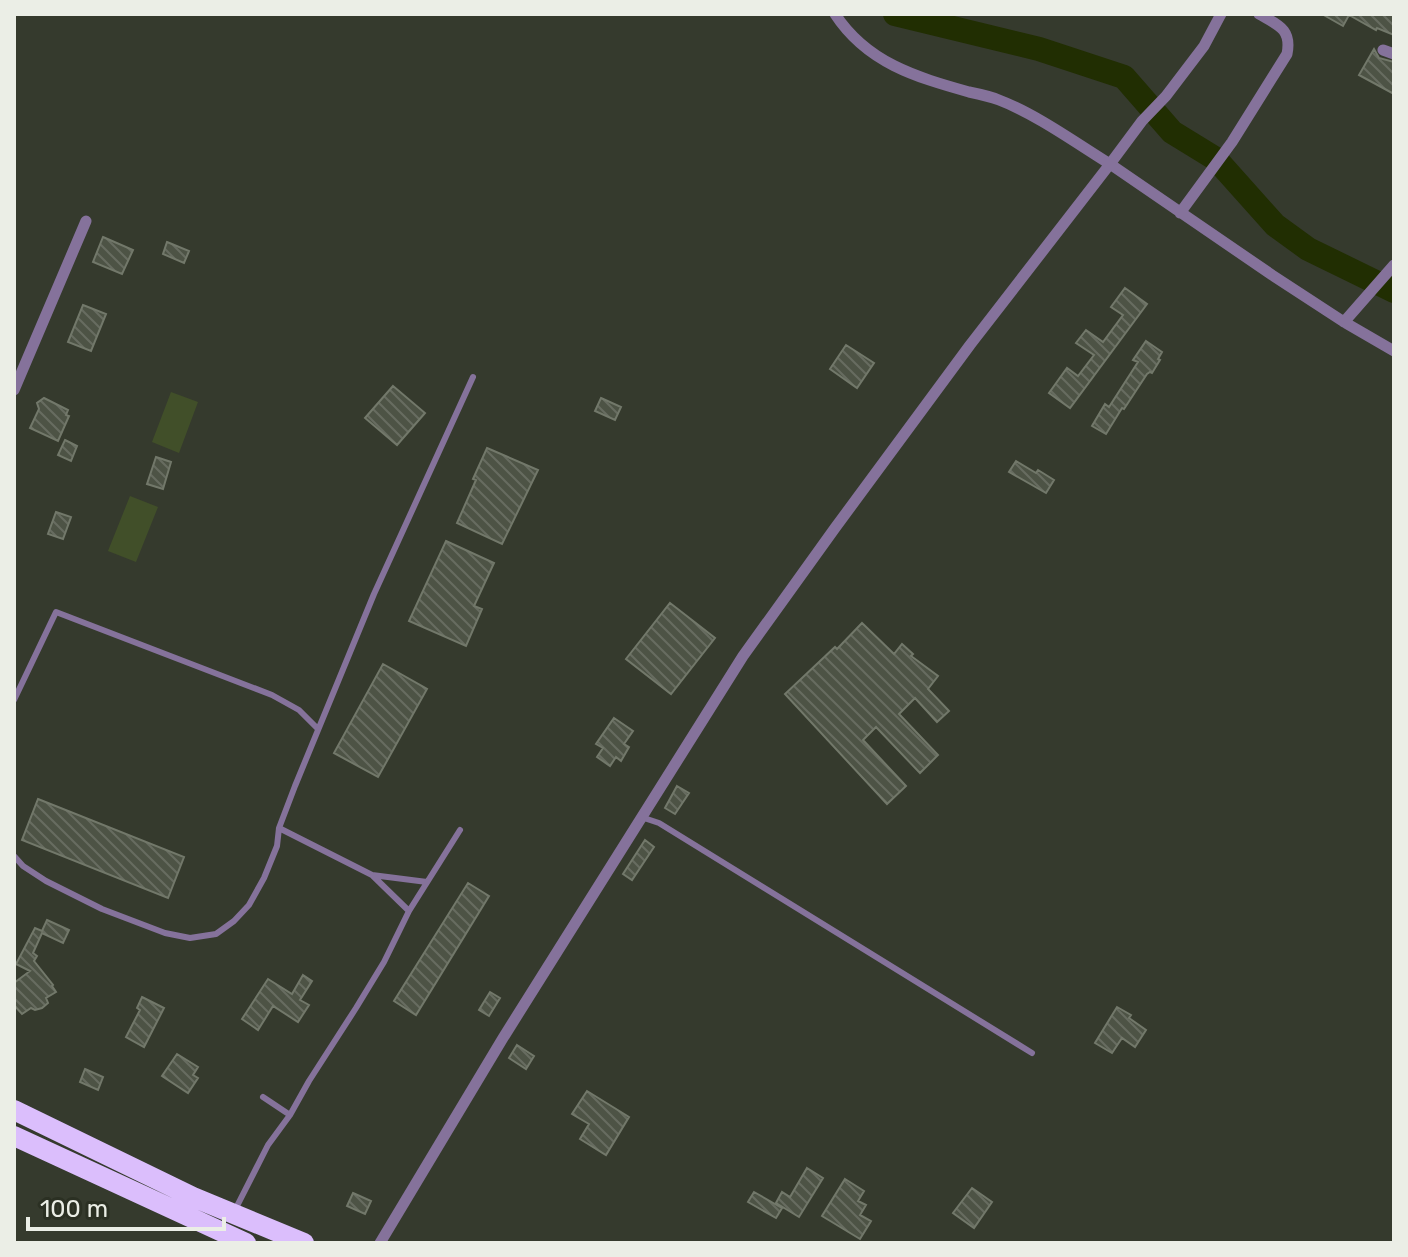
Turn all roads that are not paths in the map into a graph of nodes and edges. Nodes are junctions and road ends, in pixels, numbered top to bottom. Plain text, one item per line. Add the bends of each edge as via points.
1 (835, 14) edge
2 (1221, 14) edge
3 (1259, 14) edge
4 (1110, 164) junction
5 (1180, 213) junction
6 (86, 221) dead end
7 (1391, 270) edge
8 (1344, 322) junction
9 (1394, 336) edge
10 (1381, 344) junction
11 (1394, 351) edge
12 (473, 377) dead end
13 (14, 390) edge
14 (14, 700) edge
15 (318, 729) junction
16 (641, 817) junction
17 (279, 828) junction
18 (460, 830) dead end
19 (14, 856) edge
20 (372, 875) junction
21 (427, 882) junction
22 (409, 911) junction
23 (1032, 1053) dead end
24 (263, 1097) dead end
25 (14, 1110) edge
26 (290, 1115) junction
27 (14, 1136) edge
28 (234, 1214) junction
29 (246, 1243) edge
30 (304, 1243) edge
31 (380, 1243) edge

1 - 4 street via 868,51 892,66 1020,109
2 - 4 street via 1204,46
3 - 5 street via 1286,33 1287,54
4 - 5 street
4 - 16 street via 743,656
5 - 8 street
6 - 13 street
7 - 8 street
8 - 10 street
9 - 10 street
10 - 11 street
12 - 15 lane
14 - 15 lane via 56,612 272,695
15 - 17 lane
16 - 23 lane via 659,823
16 - 31 street
17 - 19 lane via 277,846 249,905 216,934 190,938 79,898
17 - 20 lane
18 - 21 lane
20 - 21 lane
20 - 22 lane
21 - 22 lane
22 - 26 lane via 384,962
24 - 26 lane
25 - 28 highway
26 - 28 lane via 268,1145
27 - 29 highway
28 - 30 highway

